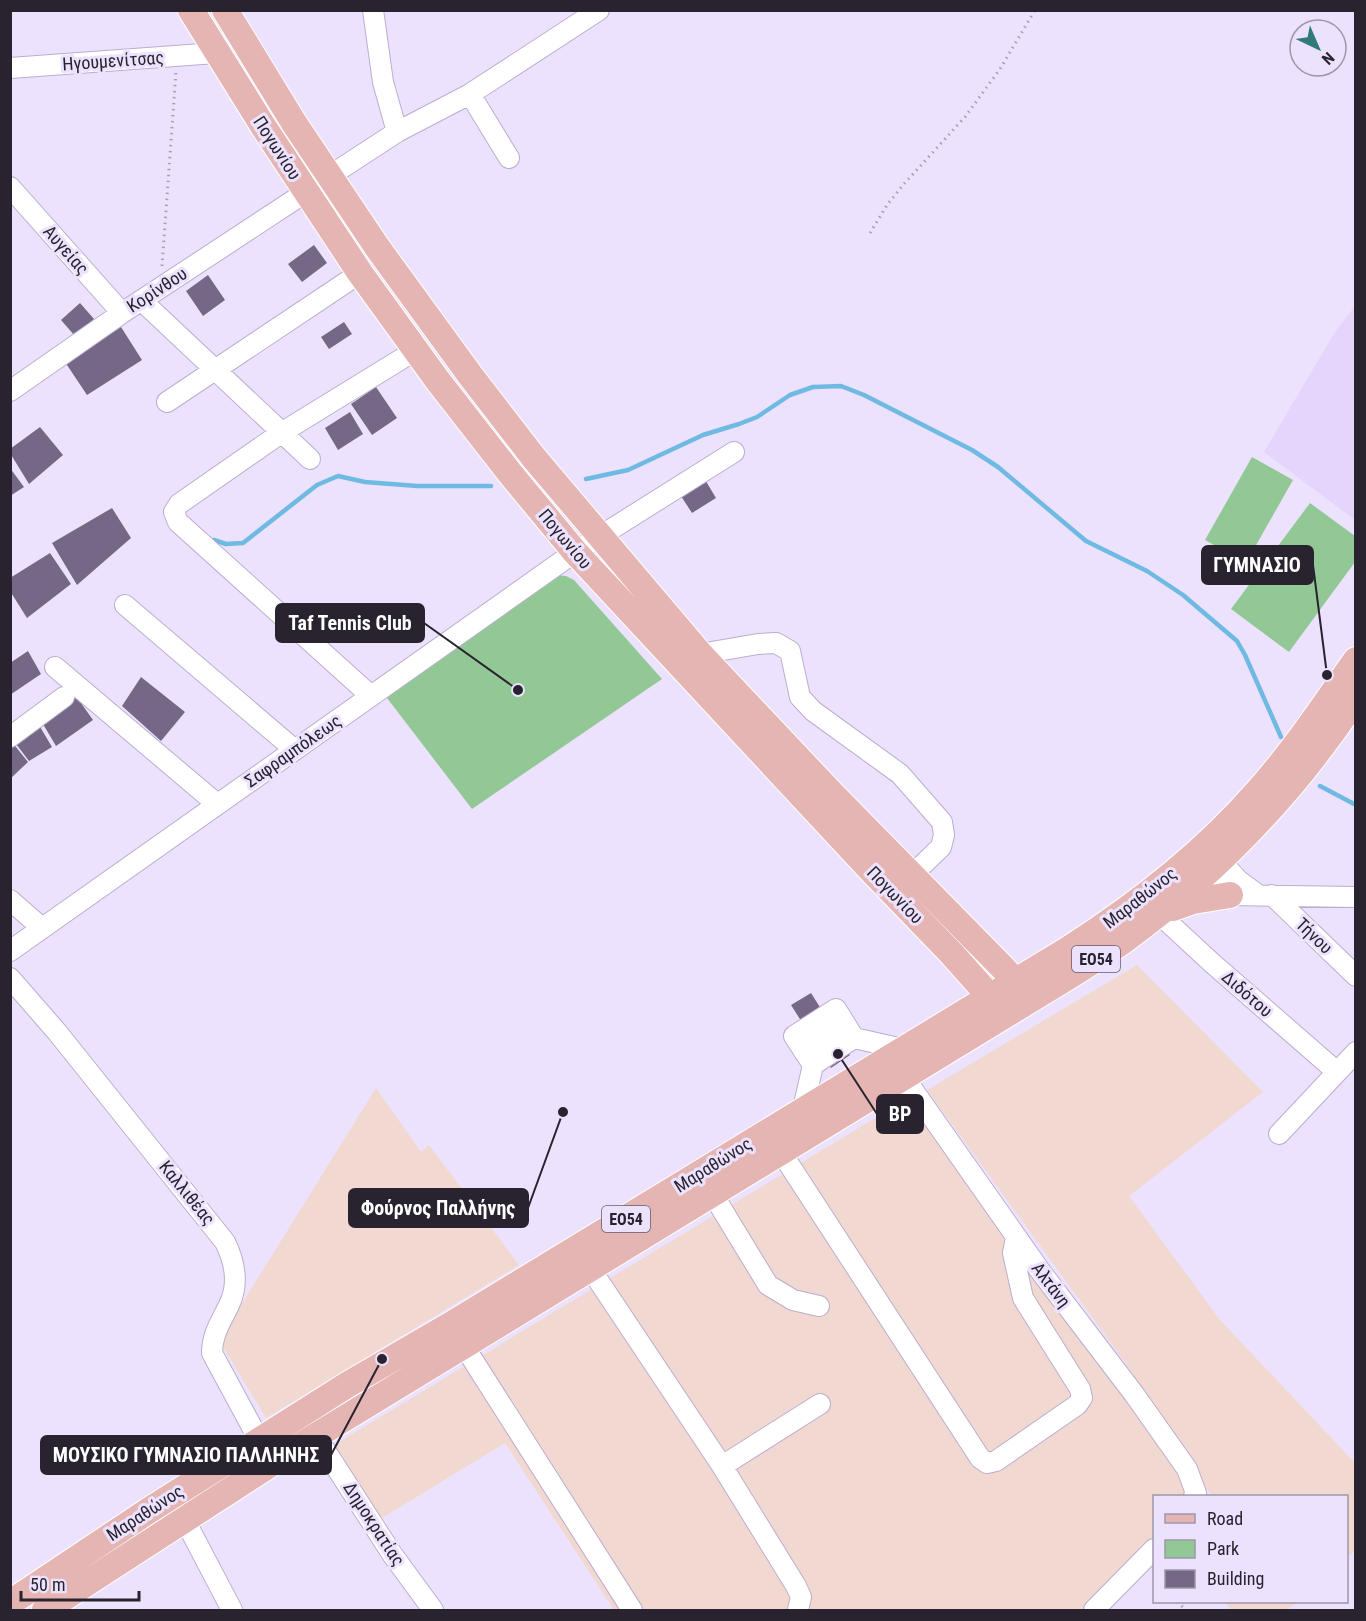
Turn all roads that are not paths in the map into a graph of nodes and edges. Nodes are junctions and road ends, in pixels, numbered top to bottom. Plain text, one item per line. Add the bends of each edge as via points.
1 (191, 10) edge
2 (225, 10) edge
3 (373, 10) edge
4 (599, 10) edge
5 (216, 53) junction
6 (10, 68) edge
7 (470, 94) junction
8 (397, 132) junction
9 (509, 158) dead end
10 (328, 177) junction
11 (10, 187) edge
12 (306, 192) junction
13 (360, 273) junction
14 (142, 301) junction
15 (122, 313) junction
16 (416, 350) junction
17 (215, 370) junction
18 (10, 391) edge
19 (167, 402) dead end
20 (281, 433) junction
21 (734, 452) dead end
22 (310, 459) dead end
23 (600, 536) junction
24 (574, 552) junction
25 (125, 605) dead end
26 (700, 654) junction
27 (1356, 660) edge
28 (55, 667) dead end
29 (371, 696) junction
30 (64, 697) dead end
31 (1354, 704) edge
32 (10, 737) edge
33 (295, 750) junction
34 (217, 804) junction
35 (1207, 858) junction
36 (912, 875) junction
37 (1230, 895) junction
38 (1265, 895) junction
39 (1356, 897) edge
40 (10, 900) edge
41 (1159, 914) junction
42 (42, 928) junction
43 (981, 945) junction
44 (10, 951) edge
45 (1067, 951) junction
46 (952, 954) junction
47 (1356, 976) edge
48 (10, 978) edge
49 (1023, 991) junction
50 (998, 1005) junction
51 (949, 1021) junction
52 (850, 1032) junction
53 (903, 1049) junction
54 (1356, 1052) edge
55 (808, 1058) junction
56 (1337, 1072) junction
57 (904, 1077) junction
58 (803, 1109) junction
59 (1279, 1134) dead end
60 (781, 1152) junction
61 (712, 1193) junction
62 (1016, 1237) junction
63 (590, 1268) junction
64 (819, 1306) dead end
65 (464, 1346) junction
66 (820, 1404) dead end
67 (316, 1436) junction
68 (259, 1440) junction
69 (722, 1466) junction
70 (1195, 1495) edge
71 (172, 1496) junction
72 (185, 1519) junction
73 (1153, 1551) edge
74 (10, 1603) edge
75 (45, 1611) edge
76 (232, 1611) edge
77 (433, 1611) edge
78 (632, 1611) edge
79 (798, 1611) edge
80 (1094, 1611) edge

1 - 5 main road, Πογωνίου
2 - 10 main road, Πογωνίου
3 - 8 street via 383,82
4 - 7 street
5 - 6 street, Ηγουμενίτσας
5 - 12 main road, Πογωνίου
7 - 8 street
7 - 9 street
8 - 10 street
10 - 23 main road, Πογωνίου via 470,375
11 - 15 street, Αυγείας
12 - 13 main road, Πογωνίου
12 - 14 street, Κορίνθου
13 - 16 main road, Πογωνίου
13 - 17 street
14 - 15 street, Κορίνθου
14 - 17 street
15 - 18 street, Κορίνθου
16 - 20 street
16 - 24 main road, Πογωνίου
17 - 19 street
17 - 20 street
20 - 22 street
20 - 29 street via 176,507 175,518
21 - 23 street
23 - 24 street, Σαφραμπόλεως
23 - 26 main road, Πογωνίου
24 - 29 street, Σαφραμπόλεως
24 - 46 main road, Πογωνίου
25 - 33 street
26 - 36 main road, Πογωνίου
26 - 36 street via 776,643 790,651 800,697 813,711 900,774 942,822 941,847
27 - 35 main road, Μαραθώνος / ΕΟ54
28 - 34 street
29 - 33 street, Σαφραμπόλεως
30 - 32 street
31 - 35 main road, Μαραθώνος / ΕΟ54 via 1285,793
33 - 34 street, Σαφραμπόλεως
34 - 42 street, Σαφραμπόλεως
35 - 37 street
35 - 38 street, Τήνου
35 - 41 main road, Μαραθώνος / ΕΟ54
35 - 45 main road, Μαραθώνος / ΕΟ54
36 - 43 main road, Πογωνίου
37 - 38 street
37 - 41 main road via 1193,901
38 - 39 street
38 - 47 street, Τήνου
40 - 42 street
41 - 49 main road, Μαραθώνος / ΕΟ54 via 1105,953
41 - 56 street, Διδότου
42 - 44 street, Σαφραμπόλεως
43 - 45 main road via 1024,960
43 - 49 main road, Πογωνίου
45 - 49 main road, Μαραθώνος / ΕΟ54
46 - 50 main road, Πογωνίου
46 - 51 main road via 964,988 961,1002
48 - 68 street, Καλλιθέας via 225,1242 235,1283 230,1305 213,1337 212,1353
49 - 50 main road, Μαραθώνος / ΕΟ54
50 - 51 main road, Μαραθώνος / ΕΟ54
50 - 57 main road, Μαραθώνος / ΕΟ54
51 - 53 main road, Μαραθώνος / ΕΟ54
52 - 53 street
52 - 55 street
52 - 55 street via 836,1010 794,1036
53 - 58 main road, Μαραθώνος / ΕΟ54
54 - 56 street
55 - 58 street
56 - 59 street
57 - 60 main road, Μαραθώνος / ΕΟ54
57 - 62 street, Αλτάνη
58 - 68 main road, Μαραθώνος / ΕΟ54
60 - 61 main road, Μαραθώνος / ΕΟ54
60 - 62 street via 980,1458 987,1463 996,1461 1068,1412 1082,1398 1023,1298 1013,1253
61 - 63 main road, Μαραθώνος / ΕΟ54
61 - 64 street via 768,1285 793,1300
62 - 70 street, Αλτάνη via 1187,1469
63 - 65 main road, Μαραθώνος / ΕΟ54
63 - 69 street
65 - 67 main road, Μαραθώνος / ΕΟ54
65 - 78 street
66 - 69 street
67 - 72 main road, Μαραθώνος / ΕΟ54
67 - 77 street, Δημοκρατίας
68 - 71 main road, Μαραθώνος / ΕΟ54
69 - 79 street via 796,1586 801,1597
71 - 72 street
71 - 74 main road, Μαραθώνος / ΕΟ54
72 - 75 main road, Μαραθώνος / ΕΟ54
72 - 76 street
73 - 80 street

